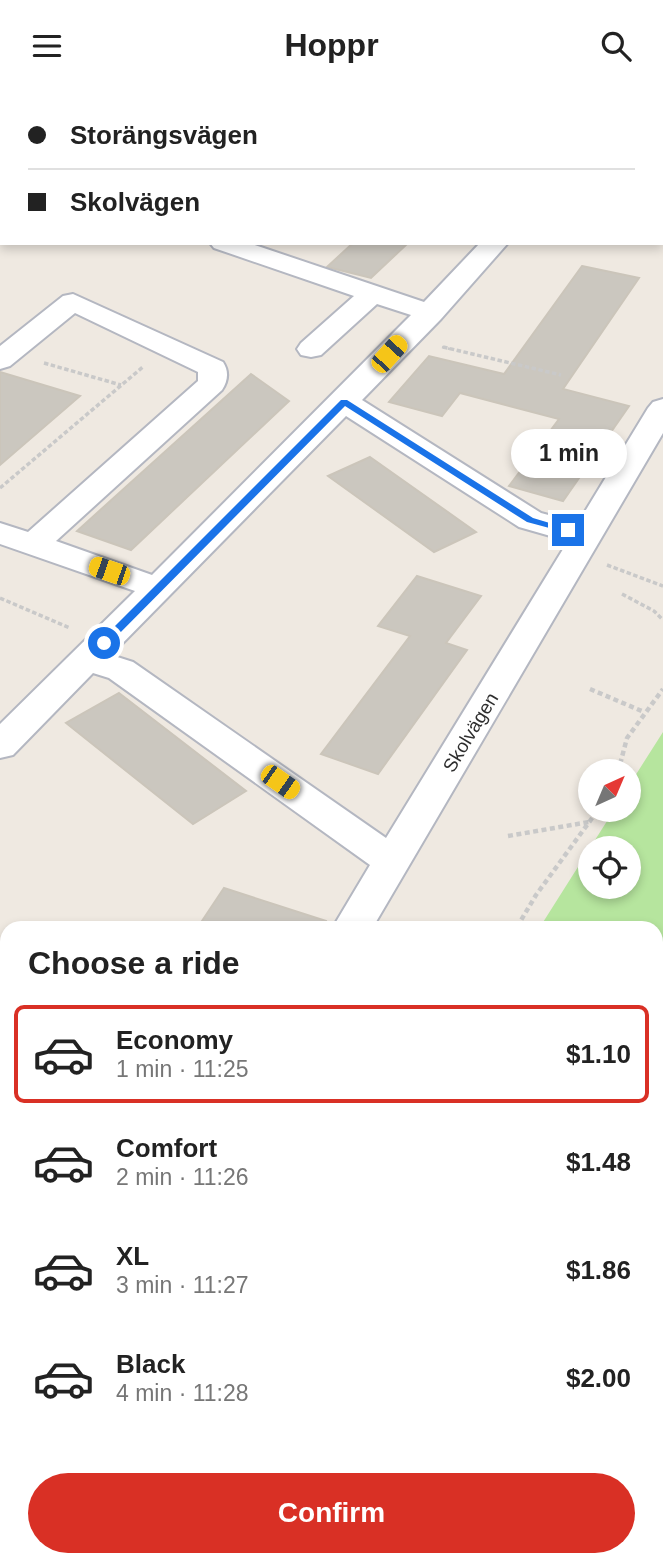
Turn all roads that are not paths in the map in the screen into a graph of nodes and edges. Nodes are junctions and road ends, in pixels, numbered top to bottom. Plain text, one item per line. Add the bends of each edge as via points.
1 (229, 245) edge
2 (493, 245) edge
3 (371, 295) junction
4 (431, 313) junction
5 (311, 349) dead end
6 (5, 357) edge
7 (344, 402) junction
8 (663, 408) edge
9 (0, 533) edge
10 (34, 544) junction
11 (582, 545) junction
12 (158, 588) junction
13 (96, 652) junction
14 (0, 746) edge
15 (393, 862) junction
16 (358, 921) edge

1 - 3 street
2 - 4 street
3 - 4 street
3 - 5 street
4 - 7 street
6 - 10 street via 73,302 213,368 212,384
7 - 11 street via 530,520
7 - 12 street
8 - 11 street, Skolvägen
9 - 10 street
10 - 12 street
11 - 15 street, Skolvägen
12 - 13 street
13 - 14 street
13 - 15 street
15 - 16 street, Skolvägen

